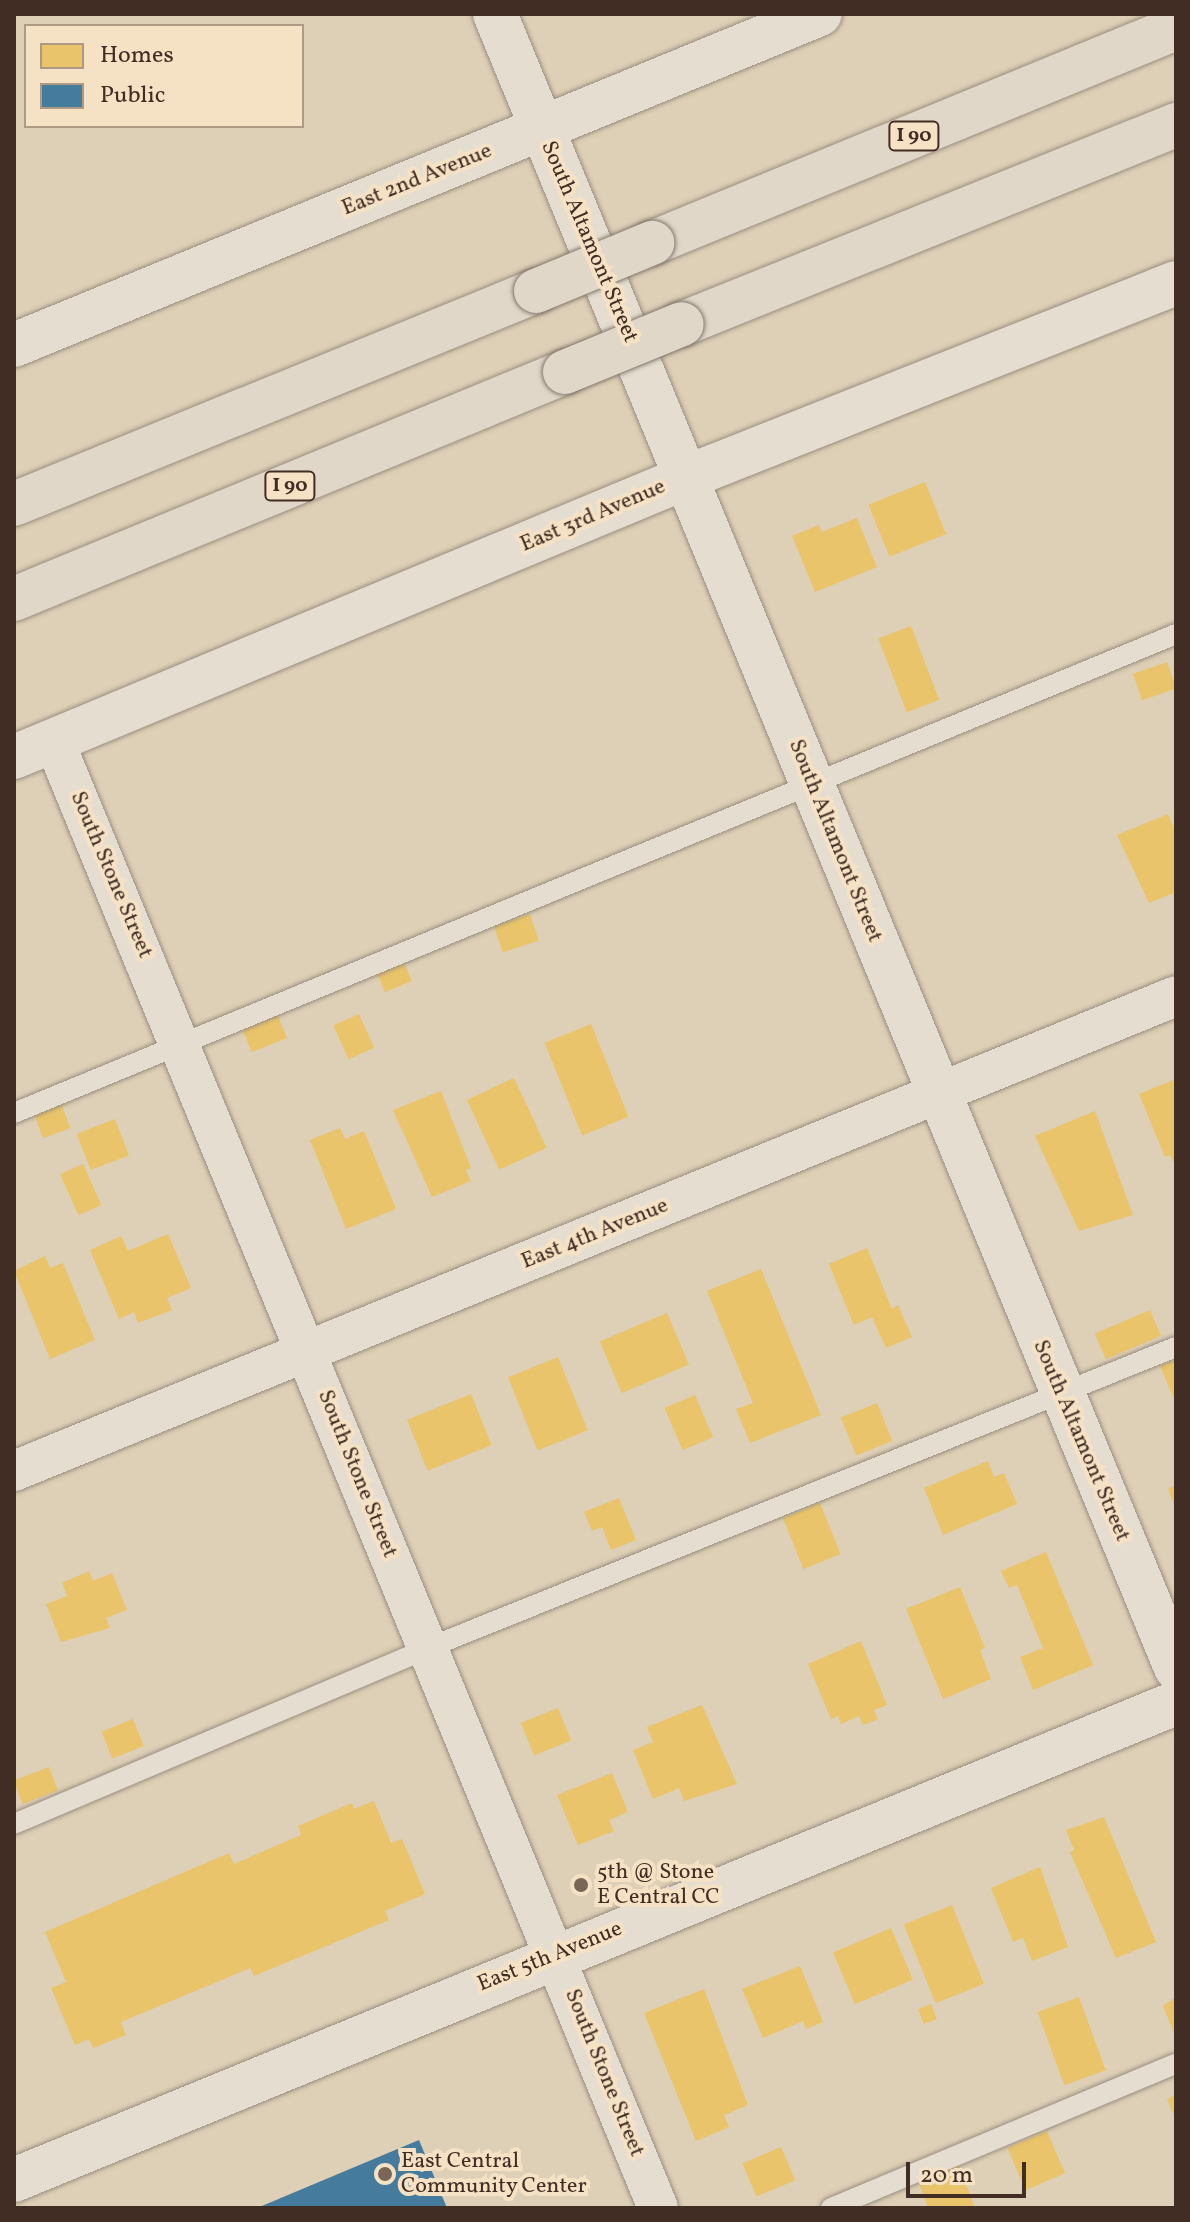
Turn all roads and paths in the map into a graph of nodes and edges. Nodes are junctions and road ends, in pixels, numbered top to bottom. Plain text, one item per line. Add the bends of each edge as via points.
1 (495, 14) edge
2 (820, 14) edge
3 (1176, 28) edge
4 (1176, 125) edge
5 (542, 129) junction
6 (1176, 283) edge
7 (14, 345) edge
8 (687, 477) junction
9 (14, 504) edge
10 (14, 599) edge
11 (1176, 634) edge
12 (54, 741) junction
13 (14, 757) edge
14 (811, 784) junction
15 (1176, 996) edge
16 (182, 1044) junction
17 (937, 1094) junction
18 (14, 1113) edge
19 (1176, 1347) edge
20 (307, 1351) junction
21 (1062, 1394) junction
22 (14, 1471) edge
23 (428, 1648) junction
24 (1176, 1668) edge
25 (1176, 1703) edge
26 (14, 1824) edge
27 (556, 1955) junction
28 (1176, 2064) edge
29 (14, 2180) edge
30 (658, 2208) edge
31 (831, 2208) edge

1 - 5 street, South Altamont Street
2 - 5 street, East 2nd Avenue
3 - 9 highway, I 90, bridge
4 - 10 highway, I 90, bridge
5 - 7 street, East 2nd Avenue
5 - 8 street, South Altamont Street
6 - 8 street, East 3rd Avenue
8 - 12 street, East 3rd Avenue
8 - 14 street, South Altamont Street
11 - 14 lane
12 - 13 street, East 3rd Avenue
12 - 16 street, South Stone Street
14 - 16 lane
14 - 17 street, South Altamont Street
15 - 17 street, East 4th Avenue
16 - 18 lane
16 - 20 street, South Stone Street
17 - 20 street, East 4th Avenue
17 - 21 street, South Altamont Street
19 - 21 lane
20 - 22 street, East 4th Avenue
20 - 23 street, South Stone Street
21 - 23 lane
21 - 24 street, South Altamont Street
23 - 26 lane
23 - 27 street, South Stone Street
25 - 27 street, East 5th Avenue
27 - 29 street, East 5th Avenue
27 - 30 street, South Stone Street
28 - 31 lane

